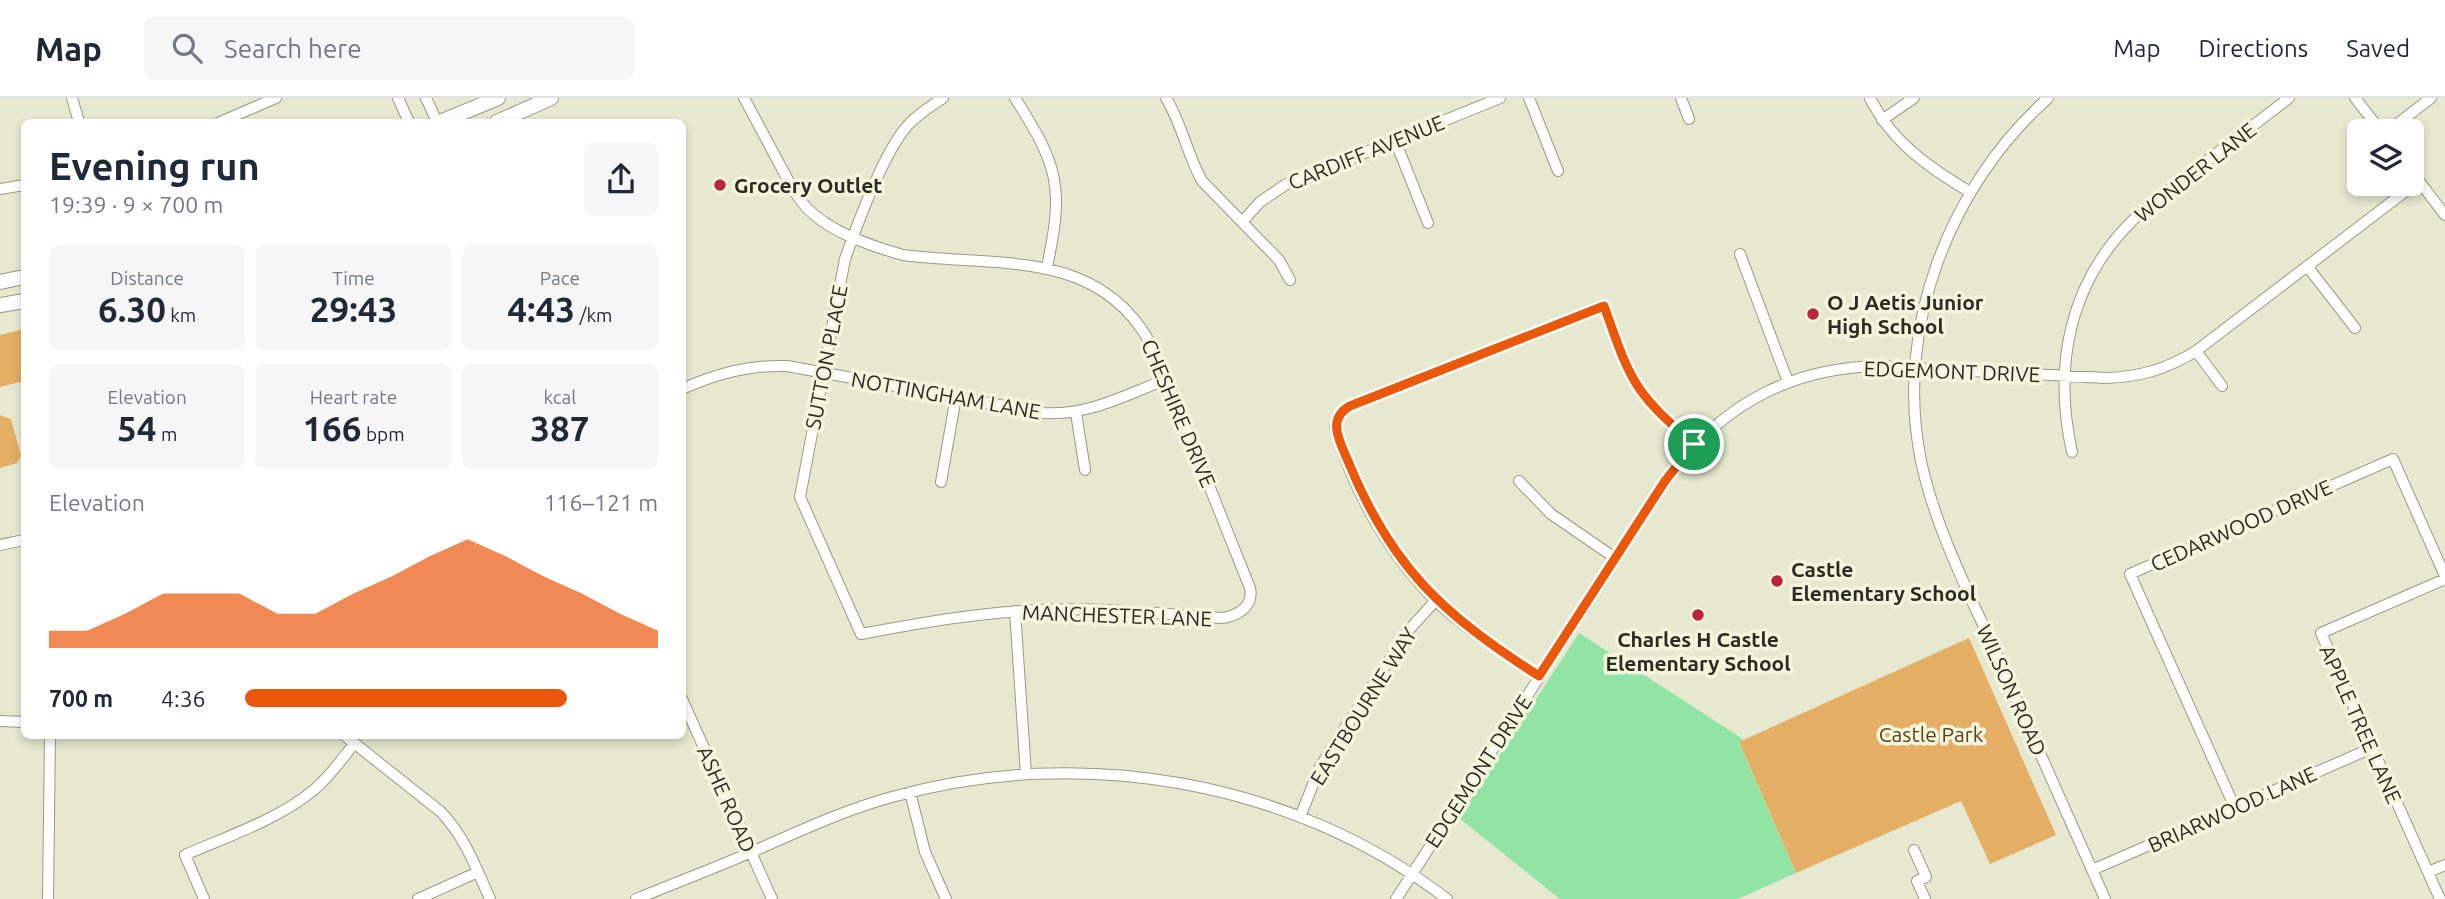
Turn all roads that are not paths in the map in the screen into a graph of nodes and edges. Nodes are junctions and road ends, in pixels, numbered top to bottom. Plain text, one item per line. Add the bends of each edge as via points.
1 (72, 98) edge
2 (276, 98) edge
3 (398, 98) edge
4 (426, 98) edge
5 (498, 98) edge
6 (551, 98) edge
7 (744, 98) edge
8 (943, 98) edge
9 (1015, 98) edge
10 (1167, 98) edge
11 (1500, 98) edge
12 (1529, 98) edge
13 (1681, 98) edge
14 (1870, 98) edge
15 (1914, 98) edge
16 (2048, 98) edge
17 (2289, 98) edge
18 (2355, 98) edge
19 (2431, 98) edge
20 (78, 119) edge
21 (227, 119) edge
22 (408, 119) edge
23 (437, 119) edge
24 (446, 119) edge
25 (504, 119) edge
26 (1689, 119) dead end
27 (2372, 119) edge
28 (2404, 119) edge
29 (1882, 120) junction
30 (1395, 140) junction
31 (1558, 171) dead end
32 (21, 186) edge
33 (2424, 188) edge
34 (0, 190) edge
35 (1970, 192) junction
36 (2399, 196) edge
37 (2445, 215) edge
38 (1242, 222) junction
39 (1428, 223) dead end
40 (853, 236) junction
41 (1740, 254) dead end
42 (2307, 266) junction
43 (1047, 267) junction
44 (21, 278) edge
45 (1290, 280) dead end
46 (0, 282) edge
47 (21, 302) edge
48 (0, 305) edge
49 (2355, 328) dead end
50 (2196, 351) junction
51 (1916, 367) junction
52 (823, 372) junction
53 (2063, 375) junction
54 (1167, 379) junction
55 (1788, 382) junction
56 (2222, 386) dead end
57 (686, 387) edge
58 (956, 397) junction
59 (1076, 413) junction
60 (1694, 444) junction
61 (2072, 452) dead end
62 (1085, 470) dead end
63 (1519, 481) dead end
64 (941, 482) dead end
65 (21, 541) edge
66 (0, 545) edge
67 (1615, 558) junction
68 (2445, 578) edge
69 (1436, 600) junction
70 (1245, 608) joint
71 (1016, 611) junction
72 (861, 634) joint
73 (1539, 676) junction
74 (686, 708) edge
75 (0, 722) edge
76 (21, 722) edge
77 (50, 739) edge
78 (348, 739) edge
79 (354, 744) junction
80 (2372, 748) junction
81 (1026, 774) junction
82 (910, 792) junction
83 (2235, 808) junction
84 (1300, 817) junction
85 (1914, 850) dead end
86 (751, 853) junction
87 (2445, 864) edge
88 (2092, 870) junction
89 (478, 872) junction
90 (2428, 872) junction
91 (1412, 874) junction
92 (48, 899) edge
93 (204, 899) edge
94 (418, 899) edge
95 (490, 899) edge
96 (636, 899) edge
97 (772, 899) edge
98 (946, 899) edge
99 (1396, 899) edge
100 (1447, 899) edge
101 (1925, 899) edge
102 (2105, 899) edge
103 (2440, 899) edge

1 - 20 street
2 - 21 street
3 - 22 street
4 - 23 street
5 - 24 main road
6 - 25 main road
7 - 40 street, CHESHIRE DRIVE via 796,195 830,226
8 - 40 street, SUTTON PLACE via 900,135
9 - 43 street via 1040,137 1054,173 1057,211
10 - 38 street via 1202,181
11 - 30 street, CARDIFF AVENUE
12 - 31 street
13 - 26 street
14 - 29 street
15 - 29 street
16 - 35 street, WILSON ROAD via 2013,132
17 - 53 street, WONDER LANE via 2148,206 2116,239 2081,299
18 - 27 street
19 - 28 street
29 - 35 street via 1930,168
30 - 38 street, CARDIFF AVENUE via 1285,184
30 - 39 street
32 - 34 street
33 - 37 street
35 - 51 street, WILSON ROAD via 1931,281
36 - 42 street, EDGEMONT DRIVE
38 - 45 street via 1279,260
40 - 43 street, CHESHIRE DRIVE via 903,255
40 - 52 street, SUTTON PLACE via 840,278
41 - 55 street
42 - 49 street
42 - 50 street, EDGEMONT DRIVE
43 - 54 street, CHESHIRE DRIVE via 1085,280 1120,303 1145,332
44 - 46 main road
47 - 48 main road
50 - 53 street, EDGEMONT DRIVE via 2143,375
50 - 56 street
51 - 53 street, EDGEMONT DRIVE
51 - 55 street, EDGEMONT DRIVE via 1857,366
51 - 88 street, WILSON ROAD via 1917,434 1930,496 1952,556
52 - 57 street, NOTTINGHAM LANE via 788,366 747,367
52 - 58 street, NOTTINGHAM LANE
52 - 72 street, SUTTON PLACE via 800,497
53 - 61 street, WONDER LANE
54 - 59 street, NOTTINGHAM LANE
54 - 70 street, CHESHIRE DRIVE via 1250,588
55 - 60 street, EDGEMONT DRIVE via 1745,403
58 - 59 street, NOTTINGHAM LANE via 1043,413
58 - 64 street
59 - 62 street
60 - 67 street, EDGEMONT DRIVE
60 - 69 street via 1639,388 1604,306 1344,409 1335,427 1361,494 1390,544
63 - 67 street via 1551,514
65 - 66 street
67 - 73 street, EDGEMONT DRIVE
68 - 80 street, APPLE TREE LANE via 2321,633
68 - 83 street, CEDARWOOD DRIVE via 2393,459 2130,574
69 - 73 street
69 - 84 street, EASTBOURNE WAY via 1408,631 1330,751
70 - 71 street, MANCHESTER LANE via 1222,618
71 - 72 street, MANCHESTER LANE
71 - 81 street
73 - 91 street, EDGEMONT DRIVE
74 - 86 street, ASHE ROAD
75 - 76 street
77 - 92 street
78 - 79 street
79 - 89 street via 441,812 462,838
79 - 93 street via 297,802 185,855
80 - 83 street, BRIARWOOD LANE
80 - 90 street, APPLE TREE LANE
81 - 82 street
81 - 84 street via 1159,779
82 - 86 street via 816,823
82 - 98 street via 925,852
83 - 88 street, BRIARWOOD LANE
84 - 91 street
85 - 101 street via 1926,877 1917,881
86 - 96 street
86 - 97 street, ASHE ROAD
87 - 90 street
88 - 102 street, WILSON ROAD
89 - 94 street
89 - 95 street
90 - 103 street, APPLE TREE LANE
91 - 99 street, EDGEMONT DRIVE
91 - 100 street

